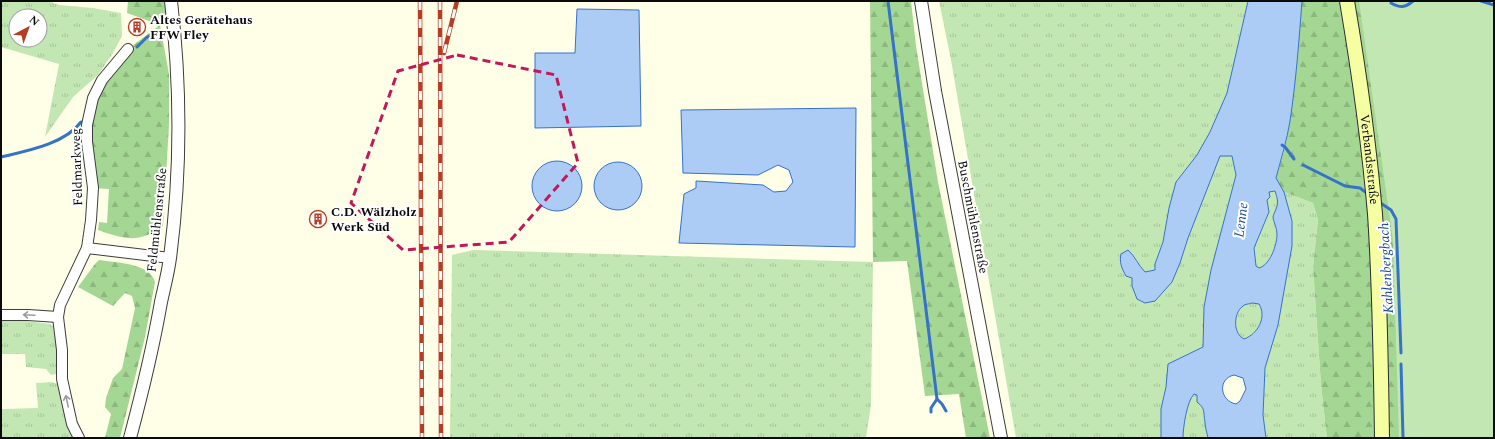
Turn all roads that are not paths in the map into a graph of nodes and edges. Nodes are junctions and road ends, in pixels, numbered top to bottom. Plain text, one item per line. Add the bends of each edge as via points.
1 (171, 1) edge
2 (921, 1) edge
3 (1347, 1) edge
4 (128, 49) dead end
5 (87, 248) junction
6 (170, 258) junction
7 (1, 315) edge
8 (58, 317) junction
9 (79, 438) edge
10 (130, 438) edge
11 (1001, 438) edge
12 (1382, 438) edge

1 - 6 street, Feldmühlenstraße via 178,75 178,122 177,182
2 - 11 street, Buschmühlenstraße via 938,107
3 - 12 main road, Verbandsstraße via 1361,92 1375,216 1381,324
4 - 5 street, Feldmarkweg via 102,80 93,98 87,125 93,188
5 - 6 street
5 - 8 street, Feldmarkweg via 60,305
6 - 10 street, Feldmühlenstraße via 150,361
8 -> 7 street
9 -> 8 street, Feldmarkweg via 72,424 62,379

